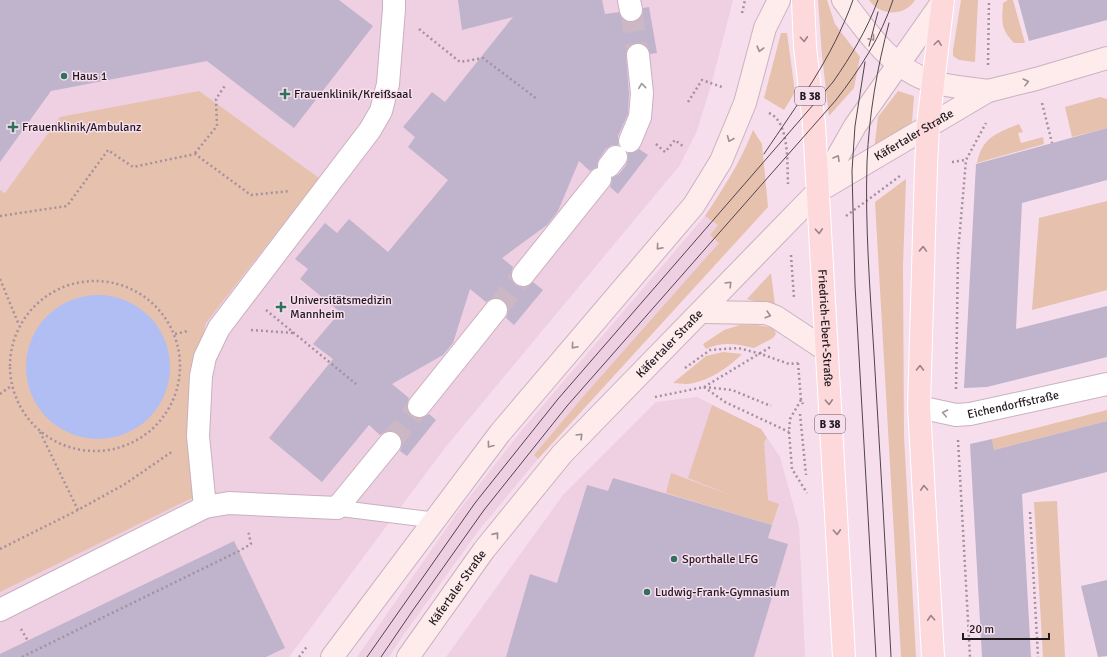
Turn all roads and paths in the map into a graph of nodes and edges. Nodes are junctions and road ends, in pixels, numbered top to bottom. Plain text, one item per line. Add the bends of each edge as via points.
1 (779, 0) edge
2 (803, 0) edge
3 (843, 0) edge
4 (990, 0) edge
5 (943, 1) edge
6 (394, 4) edge
7 (638, 55) tunnel mouth
8 (1107, 58) edge
9 (899, 64) junction
10 (1036, 79) junction
11 (933, 82) junction
12 (226, 84) dead end
13 (722, 87) dead end
14 (988, 91) junction
15 (537, 99) dead end
16 (688, 102) dead end
17 (745, 103) junction
18 (928, 125) junction
19 (630, 141) dead end
20 (1052, 143) dead end
21 (684, 147) dead end
22 (665, 152) dead end
23 (195, 154) junction
24 (966, 160) dead end
25 (608, 167) dead end
26 (926, 167) junction
27 (326, 188) junction
28 (817, 192) junction
29 (0, 216) edge
30 (790, 221) junction
31 (820, 238) junction
32 (524, 275) tunnel mouth
33 (0, 279) edge
34 (245, 294) junction
35 (496, 310) tunnel mouth
36 (702, 312) junction
37 (19, 325) junction
38 (795, 330) junction
39 (826, 350) junction
40 (761, 354) junction
41 (798, 363) dead end
42 (679, 373) dead end
43 (356, 384) dead end
44 (1107, 384) edge
45 (12, 386) junction
46 (704, 387) junction
47 (658, 392) dead end
48 (0, 394) edge
49 (801, 400) dead end
50 (419, 406) tunnel mouth
51 (771, 406) dead end
52 (919, 407) junction
53 (800, 414) dead end
54 (40, 432) junction
55 (790, 432) junction
56 (198, 436) junction
57 (390, 443) tunnel mouth
58 (805, 467) dead end
59 (808, 493) dead end
60 (206, 507) junction
61 (337, 508) junction
62 (78, 510) junction
63 (1030, 512) dead end
64 (433, 520) junction
65 (0, 549) edge
66 (239, 551) dead end
67 (0, 610) edge
68 (22, 657) edge
69 (332, 657) edge
70 (408, 657) edge
71 (844, 657) edge
72 (933, 657) edge
73 (1038, 657) edge

1 -> 17 main road via 765,28
2 -> 28 main road, Friedrich-Ebert-Straße / B 38
3 -> 9 main road, Käfertaler Straße via 875,42
4 - 14 path
5 - 9 main road
11 -> 5 main road
6 - 15 path via 460,62 483,58
6 - 27 street via 388,84 381,111 370,130
19 -> 7 street via 640,117 642,93
8 - 10 main road, Käfertaler Straße
9 - 11 main road, Käfertaler Straße
28 -> 9 main road via 855,126
14 -> 10 main road, Käfertaler Straße
10 - 20 path
11 - 14 main road, Käfertaler Straße
11 - 18 main road
12 - 23 path via 216,99 217,126
13 - 16 path via 702,80
14 - 18 main road, Käfertaler Straße
17 - 30 path via 773,115 782,128
17 -> 64 main road via 721,161 694,204 500,433
18 - 26 main road
18 - 28 main road, Käfertaler Straße
21 - 22 path via 675,140
23 - 27 path via 252,195
23 - 29 path via 133,167 108,150 67,206
24 - 26 path
25 - 32 street
26 - 31 path via 910,169 853,210
52 -> 26 main road
27 - 34 street
28 - 30 main road, Käfertaler Straße
28 -> 31 main road, Friedrich-Ebert-Straße / B 38
30 - 31 path via 792,260
36 -> 30 main road, Käfertaler Straße
31 - 39 main road, Friedrich-Ebert-Straße / B 38
33 - 37 path
34 - 43 path
34 - 56 street via 219,328 205,357 201,376
35 - 50 street
36 -> 38 main road via 766,313
70 -> 36 main road, Käfertaler Straße via 484,550 562,454
37 - 45 path via 10,355
37 - 54 path via 40,300 62,287 100,280 131,288 157,307 175,334 181,366 175,397 158,424 131,444 100,451 68,447
38 - 39 main road
38 - 40 path
39 -> 71 main road, Friedrich-Ebert-Straße / B 38
40 - 41 path via 789,364
40 - 42 path via 738,348 710,350
40 - 46 path
44 -> 52 street, Eichendorffstraße via 970,414 956,415
45 - 48 path
45 - 54 path via 22,411
46 - 47 path via 652,397
46 - 51 path via 732,390
46 - 55 path via 725,402
49 - 55 path via 790,418
72 -> 52 main road
53 - 58 path
54 - 62 path
55 - 59 path via 792,469
56 - 60 street
56 - 62 path via 125,484
57 - 61 street
60 - 61 street via 229,503
60 - 67 street
61 - 64 lane
62 - 65 path
63 - 73 path
64 - 69 main road
66 - 68 path

